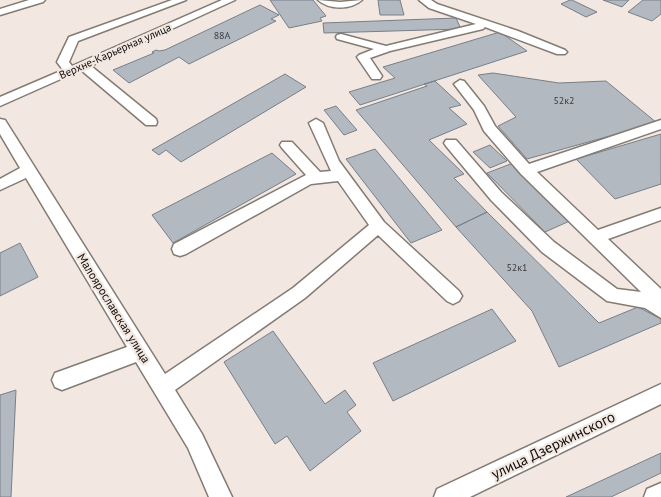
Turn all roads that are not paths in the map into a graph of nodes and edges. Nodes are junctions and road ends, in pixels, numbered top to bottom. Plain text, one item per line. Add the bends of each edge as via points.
1 (34, 0) edge
2 (180, 0) edge
3 (230, 0) edge
4 (323, 0) edge
5 (357, 0) edge
6 (424, 0) edge
7 (0, 12) edge
8 (482, 23) junction
9 (341, 37) dead end
10 (386, 49) junction
11 (561, 52) dead end
12 (82, 65) junction
13 (70, 70) junction
14 (376, 76) dead end
15 (460, 84) dead end
16 (0, 102) edge
17 (151, 122) dead end
18 (0, 123) edge
19 (316, 123) dead end
20 (661, 124) edge
21 (451, 143) dead end
22 (288, 145) dead end
23 (29, 170) junction
24 (526, 170) junction
25 (342, 175) junction
26 (317, 178) junction
27 (0, 185) edge
28 (661, 214) edge
29 (378, 226) junction
30 (596, 237) junction
31 (180, 249) dead end
32 (453, 296) dead end
33 (661, 300) edge
34 (661, 310) edge
35 (140, 351) junction
36 (62, 380) dead end
37 (162, 387) junction
38 (661, 394) edge
39 (661, 494) edge
40 (221, 497) edge
41 (445, 497) edge
42 (655, 497) edge

1 - 7 street
2 - 13 street via 110,19 73,39 63,62
3 - 12 street, Верхне-Карьерная улица
4 - 5 street via 331,5
6 - 8 street
8 - 10 street via 479,27
8 - 11 street
9 - 10 street
10 - 14 street via 363,57
12 - 13 street, Верхне-Карьерная улица
12 - 17 street
13 - 16 street, Верхне-Карьерная улица
15 - 24 street via 480,109 489,128
18 - 23 street, Малоярославская улица
19 - 25 street via 333,163
20 - 24 street
21 - 34 street via 496,196 548,247 613,296 649,301
22 - 26 street
23 - 27 street
23 - 35 street, Малоярославская улица
24 - 30 street
25 - 26 street
25 - 29 street
26 - 31 street via 308,179
28 - 30 street
29 - 32 street
29 - 37 street via 299,293
30 - 33 street
35 - 36 street
35 - 37 street, Малоярославская улица
37 - 40 street, Малоярославская улица via 195,441
38 - 41 street, улица Дзержинского
39 - 42 street

